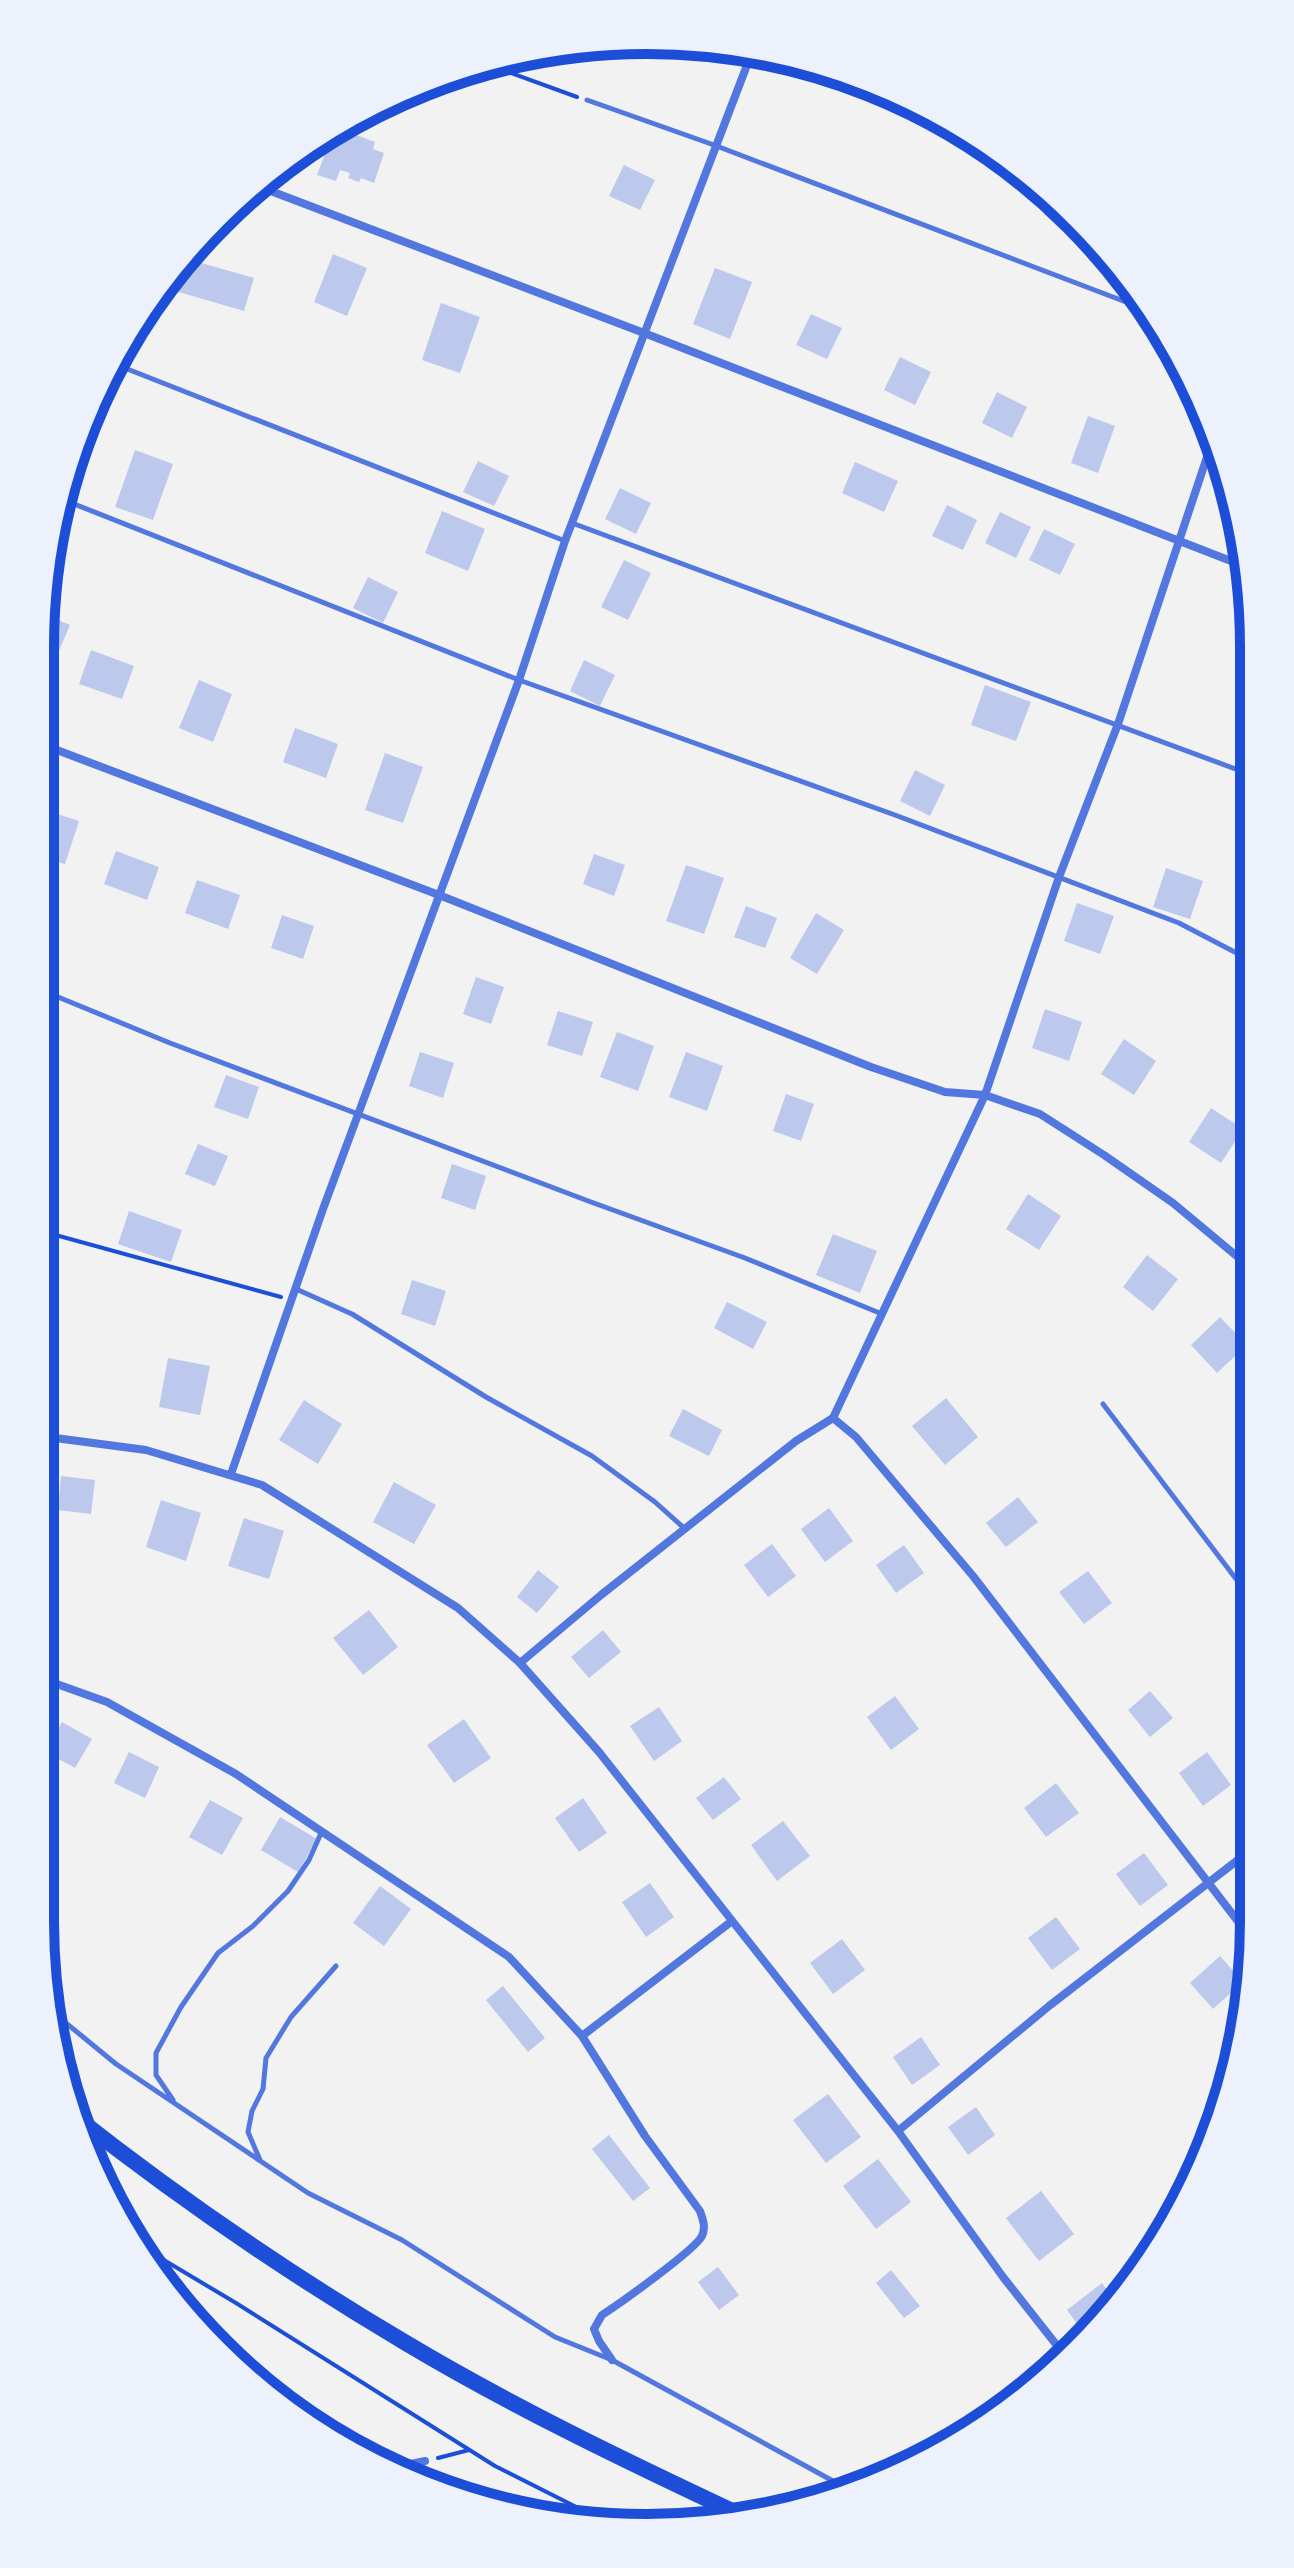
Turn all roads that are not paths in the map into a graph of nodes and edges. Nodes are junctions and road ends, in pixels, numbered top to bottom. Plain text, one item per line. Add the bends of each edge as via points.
1 (748, 63) edge
2 (587, 100) road end
3 (714, 145) junction
4 (269, 190) edge
5 (1129, 303) edge
6 (644, 333) junction
7 (124, 368) edge
8 (1208, 454) edge
9 (72, 503) edge
10 (572, 523) junction
11 (565, 541) junction
12 (1178, 542) junction
13 (1234, 562) edge
14 (519, 680) junction
15 (1118, 724) junction
16 (54, 749) edge
17 (1240, 771) edge
18 (1059, 877) junction
19 (439, 895) junction
20 (1240, 955) edge
21 (54, 995) edge
22 (985, 1095) junction
23 (359, 1114) junction
24 (1240, 1259) edge
25 (296, 1289) junction
26 (882, 1314) junction
27 (1103, 1404) dead end
28 (833, 1418) junction
29 (54, 1438) edge
30 (231, 1474) junction
31 (685, 1529) junction
32 (1240, 1584) edge
33 (520, 1663) junction
34 (54, 1683) edge
35 (322, 1831) junction
36 (1240, 1858) edge
37 (1208, 1883) junction
38 (732, 1921) junction
39 (1240, 1924) edge
40 (336, 1966) dead end
41 (62, 2020) edge
42 (582, 2036) junction
43 (176, 2104) junction
44 (91, 2128) edge
45 (898, 2131) junction
46 (260, 2161) junction
47 (1058, 2347) edge
48 (612, 2360) junction
49 (425, 2461) road end
50 (410, 2464) edge
51 (837, 2483) edge
52 (727, 2509) edge

1 - 3 street
2 - 3 lane
3 - 5 lane
3 - 6 street
4 - 6 street
6 - 10 street
6 - 12 street
7 - 11 lane
8 - 12 street
9 - 14 lane
10 - 11 street
10 - 15 lane
11 - 14 street
12 - 13 street
12 - 15 street
14 - 18 lane
14 - 19 street
15 - 17 lane
15 - 18 street
16 - 19 street
18 - 20 lane via 1179,923
18 - 22 street
19 - 22 street via 871,1067 945,1092
19 - 23 street
21 - 23 lane
22 - 24 street via 1040,1114 1104,1155
22 - 26 street
23 - 25 street
23 - 26 lane
25 - 30 street
25 - 31 lane via 352,1314 592,1456
26 - 28 street
27 - 32 lane
28 - 31 street
28 - 37 street via 856,1437 973,1576
29 - 30 street via 146,1450
30 - 33 street via 262,1485 458,1608
31 - 33 street
33 - 38 street via 599,1752
34 - 35 street via 107,1702 236,1774
35 - 42 street via 509,1957
35 - 43 lane via 288,1891 218,1953 156,2053 156,2075
36 - 37 street
37 - 39 street
37 - 45 street
38 - 42 street
38 - 45 street
40 - 46 lane via 291,2017 266,2058 263,2089 248,2132
41 - 43 lane
42 - 48 street via 705,2225 701,2238 686,2252 602,2315 594,2329
43 - 46 lane
44 - 52 main road via 286,2267 406,2343 527,2411
45 - 47 street
46 - 48 lane via 308,2193 402,2240 555,2337
48 - 51 lane
49 - 50 street

